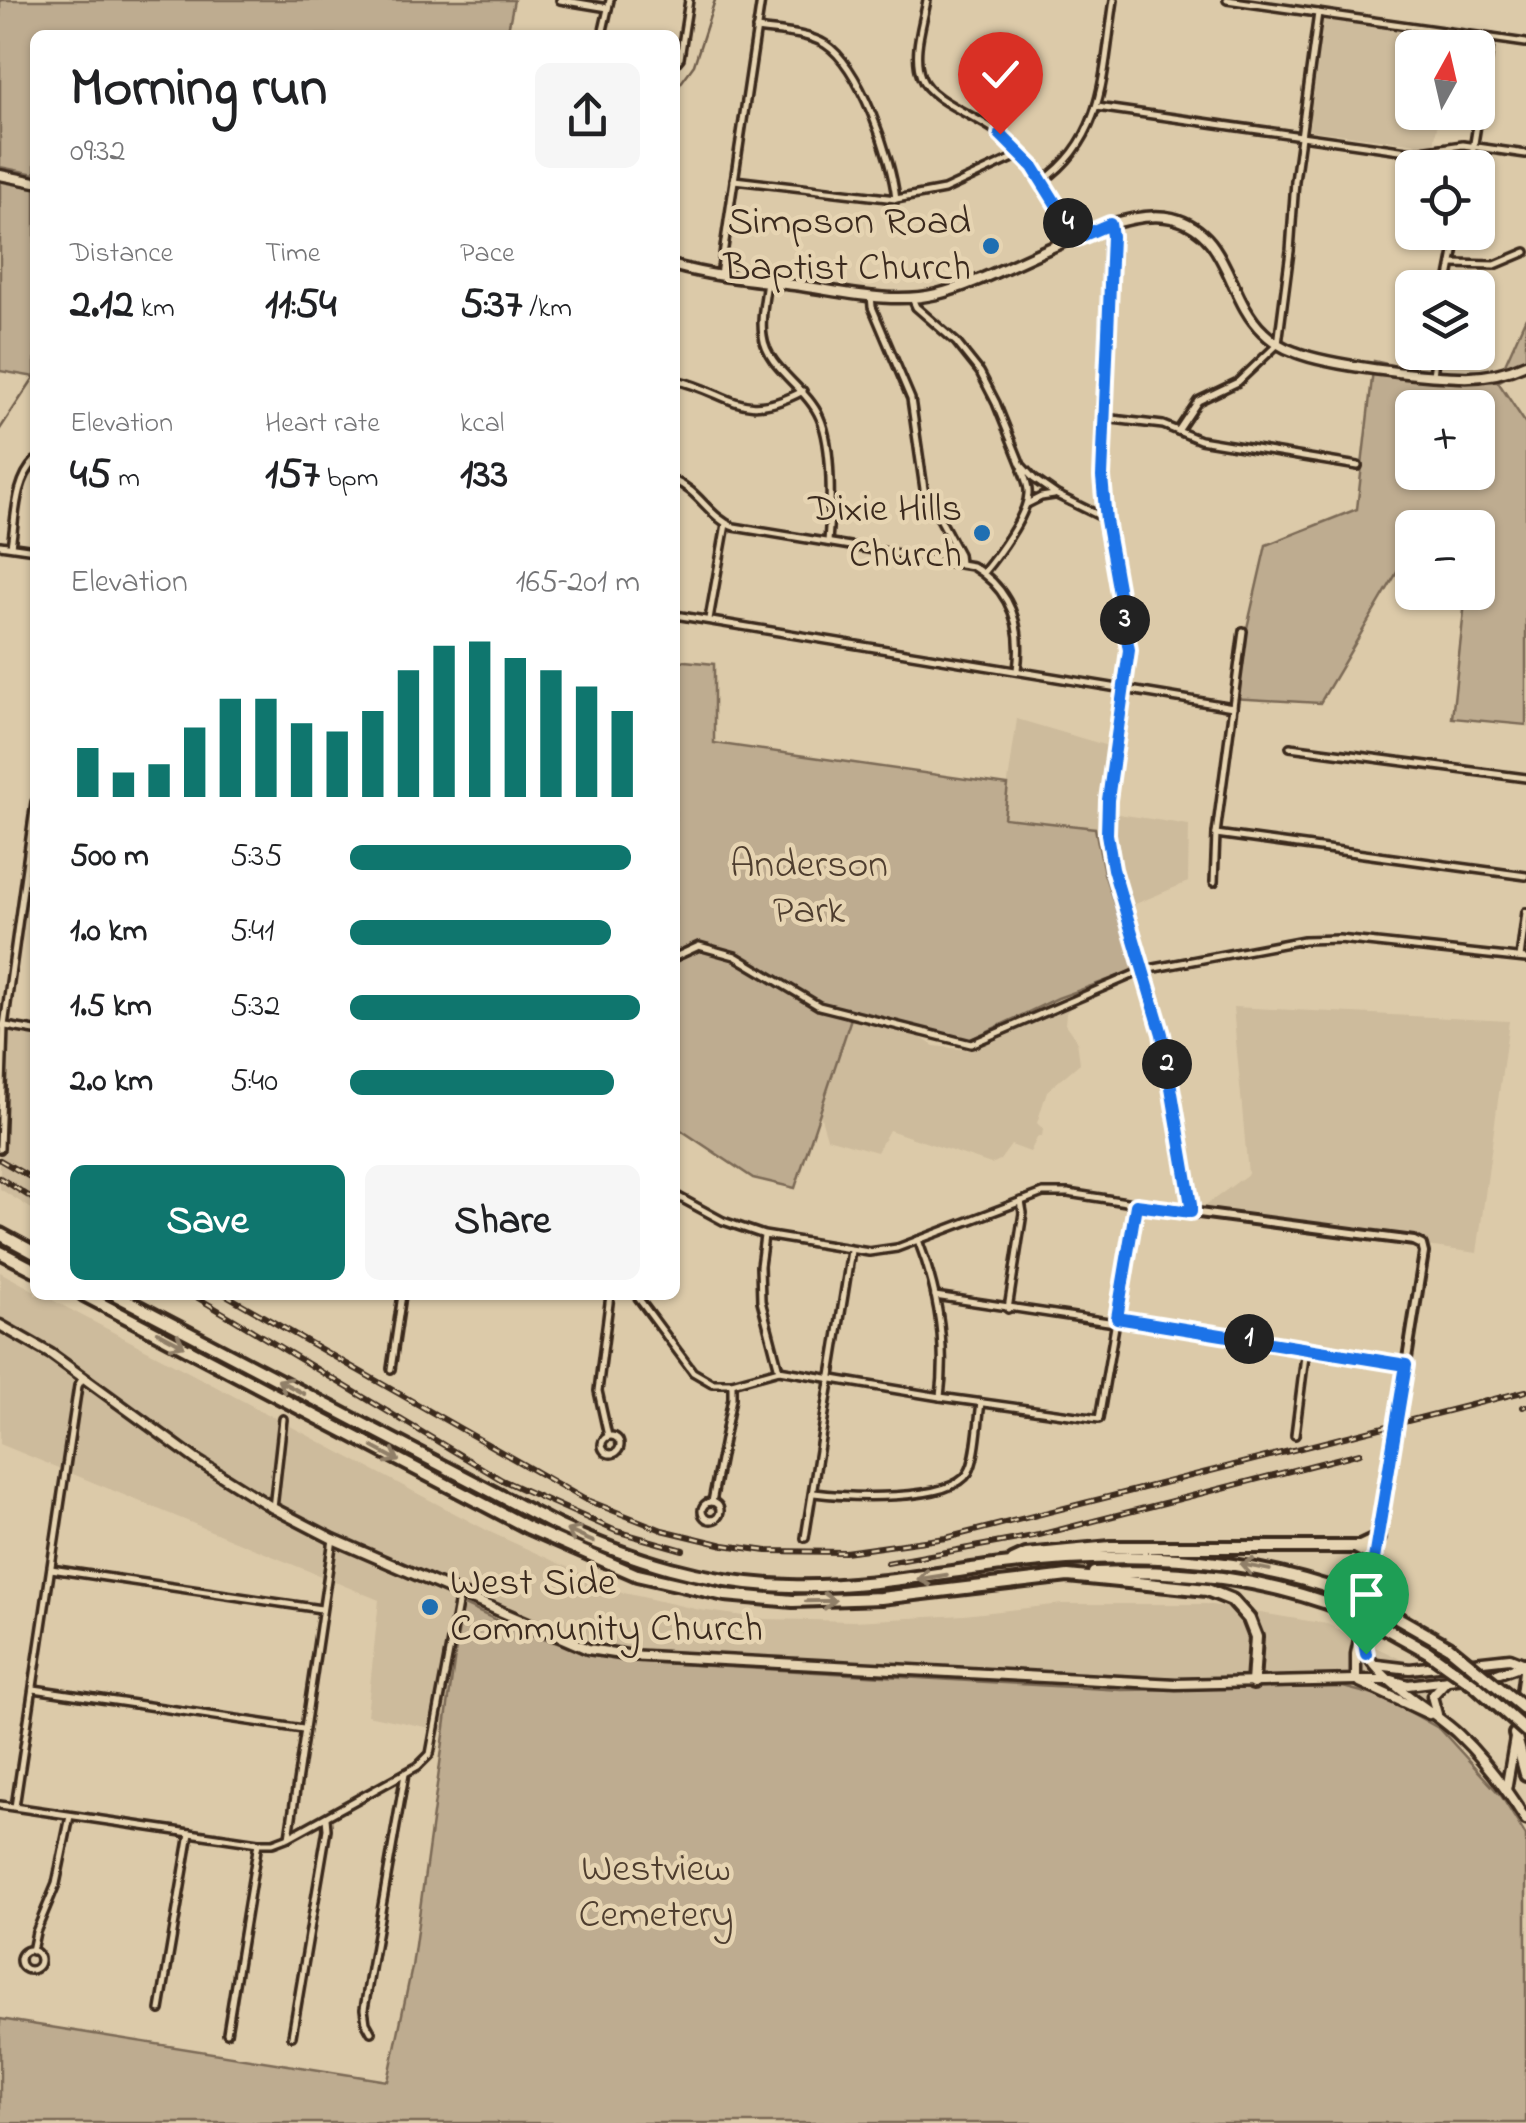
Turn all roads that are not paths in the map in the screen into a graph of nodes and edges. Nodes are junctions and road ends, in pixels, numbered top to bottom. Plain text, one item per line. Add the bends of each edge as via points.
1 (560, 0) edge
2 (689, 0) edge
3 (761, 0) edge
4 (928, 0) edge
5 (1114, 0) edge
6 (1227, 0) edge
7 (610, 4) edge
8 (1318, 13) junction
9 (756, 29) junction
10 (603, 30) edge
11 (1436, 30) edge
12 (1495, 39) edge
13 (1526, 43) edge
14 (680, 58) edge
15 (1098, 107) junction
16 (1477, 130) edge
17 (1301, 136) junction
18 (1474, 147) junction
19 (1473, 150) edge
20 (1022, 154) junction
21 (1526, 154) edge
22 (0, 175) edge
23 (734, 180) junction
24 (30, 181) edge
25 (1042, 181) junction
26 (896, 199) junction
27 (1110, 224) junction
28 (1077, 238) junction
29 (1455, 250) edge
30 (1526, 252) edge
31 (1452, 264) junction
32 (680, 267) edge
33 (1451, 270) edge
34 (720, 275) junction
35 (768, 281) junction
36 (871, 295) junction
37 (912, 298) junction
38 (1278, 344) junction
39 (1526, 364) edge
40 (1434, 370) edge
41 (1433, 374) junction
42 (680, 381) edge
43 (803, 391) junction
44 (1104, 418) junction
45 (1178, 430) junction
46 (1020, 465) junction
47 (1358, 466) dead end
48 (30, 467) edge
49 (680, 484) edge
50 (1057, 494) junction
51 (1026, 505) junction
52 (1106, 520) junction
53 (726, 524) junction
54 (828, 542) junction
55 (0, 545) edge
56 (11, 546) junction
57 (30, 549) edge
58 (960, 562) junction
59 (982, 572) junction
60 (680, 616) edge
61 (709, 620) junction
62 (1243, 632) dead end
63 (1017, 670) junction
64 (1124, 689) junction
65 (1233, 707) junction
66 (1290, 746) dead end
67 (1526, 778) edge
68 (1216, 834) junction
69 (30, 836) edge
70 (1526, 876) edge
71 (1214, 882) dead end
72 (1526, 912) edge
73 (680, 954) edge
74 (1523, 959) edge
75 (1144, 970) junction
76 (2, 1026) edge
77 (30, 1030) edge
78 (0, 1150) edge
79 (680, 1197) edge
80 (1021, 1201) junction
81 (1136, 1205) junction
82 (1191, 1212) junction
83 (0, 1234) edge
84 (764, 1235) junction
85 (918, 1240) junction
86 (30, 1250) edge
87 (852, 1250) junction
88 (0, 1252) edge
89 (30, 1267) edge
90 (936, 1296) junction
91 (93, 1300) edge
92 (126, 1300) edge
93 (401, 1300) edge
94 (609, 1300) edge
95 (640, 1300) edge
96 (1008, 1309) junction
97 (1117, 1320) junction
98 (0, 1325) edge
99 (1306, 1348) junction
100 (1406, 1365) junction
101 (391, 1370) dead end
102 (779, 1370) junction
103 (83, 1376) junction
104 (833, 1379) junction
105 (732, 1384) junction
106 (940, 1397) junction
107 (980, 1403) junction
108 (283, 1419) dead end
109 (1295, 1435) dead end
110 (608, 1436) dead end
111 (814, 1493) junction
112 (712, 1502) dead end
113 (273, 1508) junction
114 (806, 1538) dead end
115 (1379, 1538) junction
116 (334, 1539) junction
117 (1353, 1547) junction
118 (1375, 1564) junction
119 (1002, 1566) junction
120 (51, 1569) junction
121 (1068, 1576) junction
122 (460, 1593) junction
123 (320, 1609) junction
124 (1362, 1632) junction
125 (1363, 1647) junction
126 (1526, 1663) edge
127 (1374, 1664) junction
128 (1496, 1674) junction
129 (1356, 1680) junction
130 (1392, 1680) junction
131 (1446, 1681) junction
132 (1252, 1683) junction
133 (33, 1689) junction
134 (1520, 1694) junction
135 (1526, 1710) edge
136 (1440, 1719) junction
137 (303, 1729) junction
138 (1521, 1732) edge
139 (405, 1774) junction
140 (1526, 1774) edge
141 (1506, 1790) junction
142 (0, 1805) edge
143 (16, 1807) junction
144 (70, 1816) junction
145 (326, 1818) junction
146 (1526, 1820) edge
147 (190, 1833) junction
148 (289, 1838) junction
149 (258, 1843) junction
150 (32, 1951) dead end
151 (160, 2010) dead end
152 (370, 2032) dead end
153 (226, 2033) dead end
154 (292, 2036) dead end

1 - 7 street
2 - 14 street
3 - 9 street
4 - 20 street via 918,48 921,78
5 - 15 street
6 - 8 street
7 - 10 street
8 - 11 street
8 - 17 street
9 - 23 street
9 - 26 street via 818,41 836,54 875,118
12 - 13 street
15 - 17 street
15 - 25 street via 1079,148
16 - 18 street
17 - 18 street via 1414,152
17 - 38 street
18 - 19 street
18 - 21 street
20 - 25 street
20 - 26 street via 944,190
22 - 24 main road
23 - 26 street
23 - 34 street
25 - 28 street
27 - 28 main road
27 - 38 main road via 1150,215 1198,230 1220,254 1252,319
27 - 44 street
28 - 37 main road via 956,289
29 - 31 street
30 - 31 street via 1494,265
31 - 33 street
32 - 34 main road
34 - 35 main road
35 - 36 main road
35 - 43 street via 764,344
36 - 37 main road
36 - 58 street via 911,399 924,489
37 - 46 street via 980,372
38 - 41 main road via 1309,356
38 - 45 street via 1238,382 1198,402
39 - 41 main road via 1490,375
40 - 41 street
42 - 43 street via 744,407
43 - 54 street via 826,436
44 - 45 street
44 - 52 street
45 - 47 street via 1200,440
46 - 50 street
46 - 51 street
48 - 56 street via 20,486
49 - 53 street
50 - 51 street
50 - 52 street
51 - 59 street
52 - 64 street via 1128,634
53 - 54 street
53 - 61 street
54 - 58 street
55 - 56 street
56 - 57 street
58 - 59 street
59 - 63 street via 1016,620
60 - 61 street
61 - 63 street
62 - 65 street
63 - 64 street
64 - 65 street
64 - 75 street via 1107,834
65 - 68 street
66 - 67 street
68 - 70 street
68 - 71 street
69 - 76 street
72 - 74 street
73 - 75 street via 699,946 734,956 820,1006 971,1044
74 - 75 street via 1322,938
75 - 82 street via 1162,1034
76 - 77 street
76 - 78 street
79 - 84 street
80 - 81 street via 1058,1191
80 - 85 street
80 - 96 street
81 - 82 street
81 - 97 street
82 - 100 street via 1422,1245
83 - 86 highway
84 - 87 street
84 - 102 street via 761,1301
85 - 87 street via 884,1252
85 - 90 street
87 - 104 street
88 - 89 highway
90 - 96 street
90 - 106 street via 944,1349
91 -> 121 highway via 567,1547 637,1575 772,1601 846,1600
119 -> 92 highway via 800,1586 734,1582 648,1562 556,1525
93 - 101 street
94 - 110 street via 598,1391
95 - 105 street via 693,1372
96 - 97 street
97 - 99 street
97 - 107 street via 1102,1415 1096,1419
98 - 103 main road
99 - 100 street
99 - 109 street
100 - 115 street, bridge
102 - 104 street
102 - 105 street
103 - 113 main road via 198,1462
103 - 120 street
104 - 106 street
104 - 111 street
105 - 112 street
106 - 107 street
107 - 111 street via 971,1467 961,1480 886,1497
108 - 113 street
111 - 114 street
113 - 116 main road
115 - 117 highway
115 - 118 street
116 - 122 main road
116 - 123 street
117 - 118 highway
117 - 119 highway via 1080,1548
118 - 124 main road
135 -> 119 highway, bridge via 1449,1647 1386,1611 1272,1570 1197,1558
120 - 123 street
120 - 133 street
121 - 132 highway via 1226,1596 1246,1612 1256,1637
121 - 138 highway, bridge via 1212,1575 1346,1610 1428,1652 1476,1686
122 - 132 main road via 576,1646 627,1656 1128,1683
122 - 139 street via 434,1745
123 - 137 street
124 - 125 main road
124 - 129 main road
125 - 127 main road
125 - 129 main road
126 - 127 main road via 1510,1658 1410,1669
126 - 128 main road
126 - 130 main road
126 - 134 main road
127 - 130 main road
128 - 131 main road
128 - 134 main road via 1514,1681
129 - 130 main road
129 - 132 main road
129 - 136 main road
130 - 131 main road
130 - 136 main road
131 - 136 main road via 1432,1696
133 - 137 street
133 - 143 street
134 - 138 main road
136 - 141 main road
137 - 148 street
138 - 140 highway
138 - 141 main road
139 - 145 street
139 - 152 street via 364,2009
141 - 146 main road
142 - 143 street
143 - 144 street
144 - 147 street
144 - 150 street
145 - 148 street
145 - 154 street
147 - 149 street
147 - 151 street
148 - 149 street
149 - 153 street

